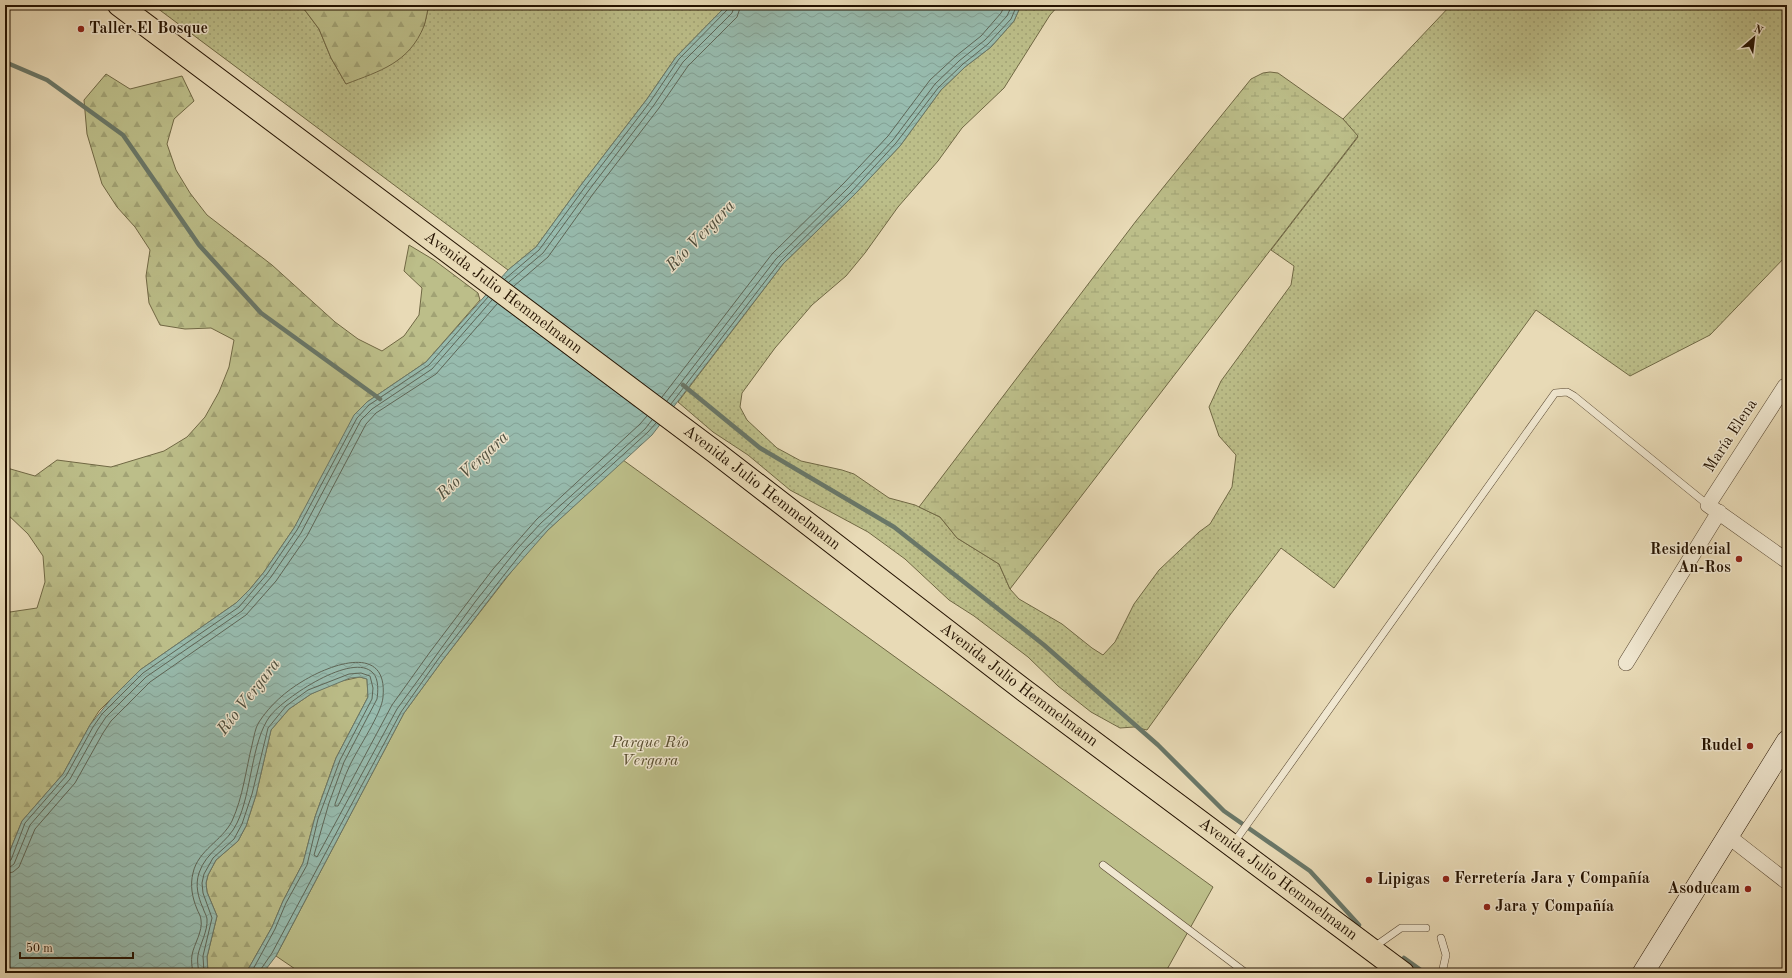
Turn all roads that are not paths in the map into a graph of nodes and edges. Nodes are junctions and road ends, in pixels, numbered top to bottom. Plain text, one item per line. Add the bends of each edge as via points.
1 (119, 5) edge
2 (1785, 386) dead end
3 (1713, 508) junction
4 (1787, 561) edge
5 (1626, 663) dead end
6 (1787, 741) edge
7 (1728, 836) junction
8 (1232, 846) junction
9 (1103, 865) dead end
10 (1787, 882) edge
11 (1426, 928) dead end
12 (1441, 938) dead end
13 (1372, 949) junction
14 (1246, 973) edge
15 (1403, 973) edge
16 (1442, 973) edge
17 (1643, 973) edge

1 - 8 highway, Avenida Julio Hemmelmann via 715,452 1025,691
2 - 3 street, María Elena
3 - 4 street
3 - 5 street, María Elena
3 - 8 lane via 1574,396 1567,392 1555,393
6 - 7 main road
7 - 10 street
7 - 17 main road
8 - 13 highway, Avenida Julio Hemmelmann
9 - 14 lane
11 - 13 lane via 1401,928
12 - 16 lane via 1446,955
13 - 15 highway, Avenida Julio Hemmelmann

